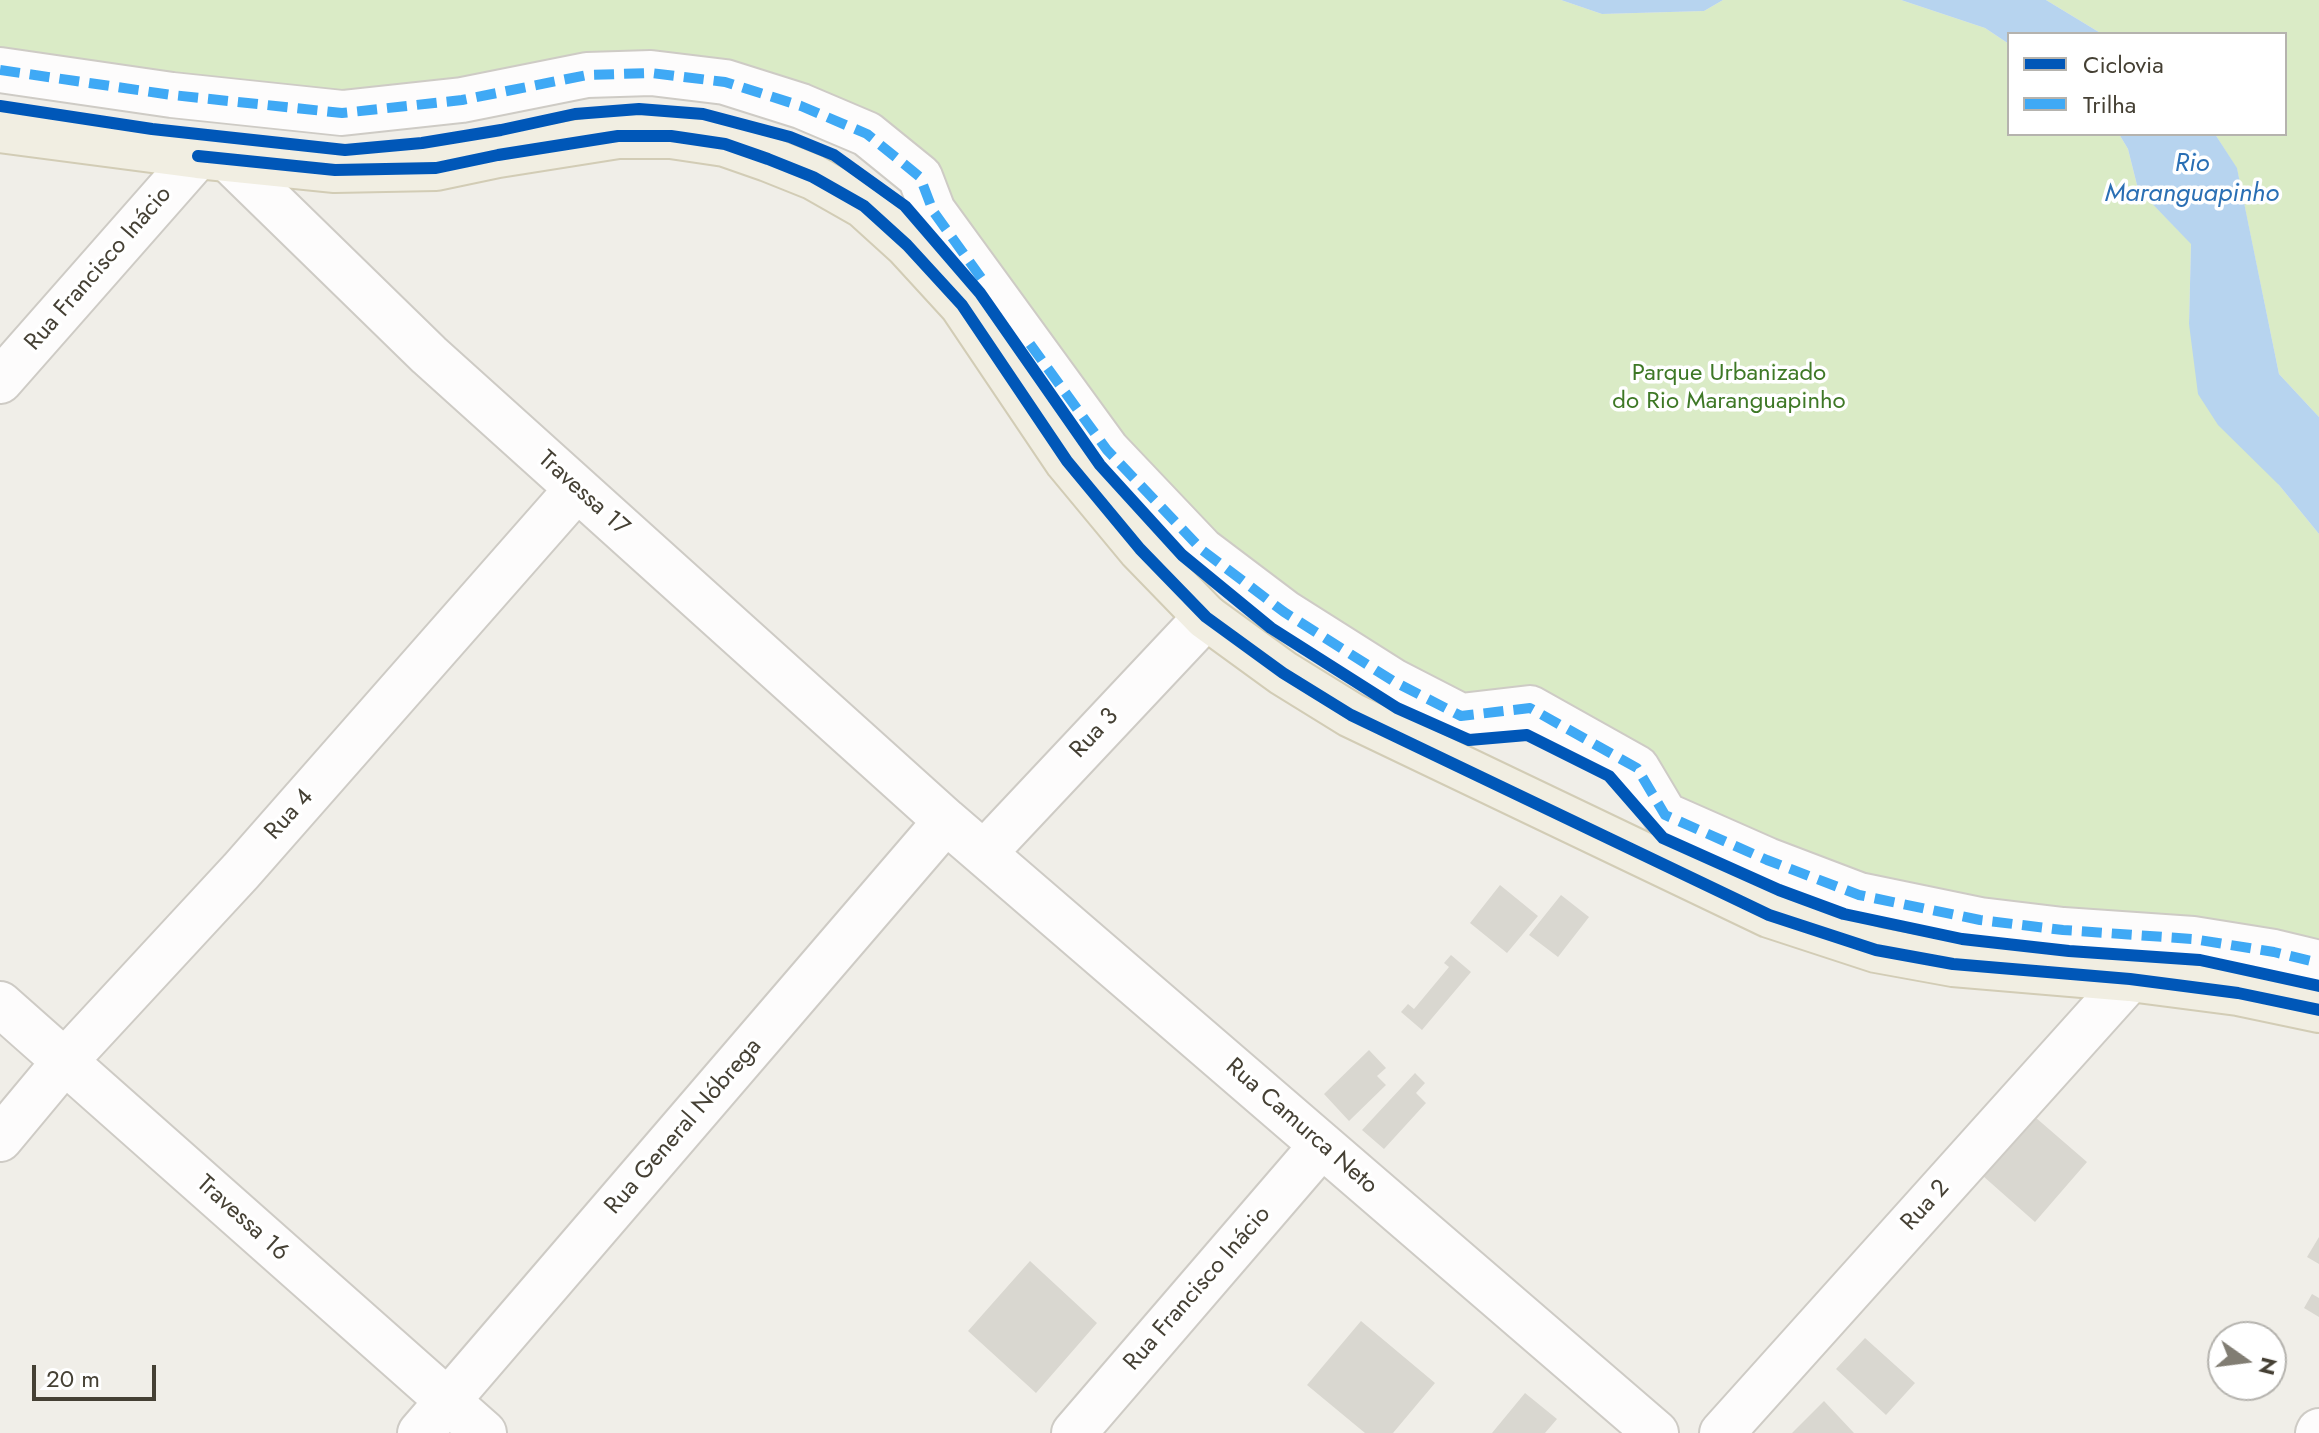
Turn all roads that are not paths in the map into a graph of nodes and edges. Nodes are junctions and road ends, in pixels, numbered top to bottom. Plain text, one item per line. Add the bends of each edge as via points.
1 (0, 70) edge
2 (0, 130) edge
3 (213, 158) junction
4 (0, 381) edge
5 (577, 489) junction
6 (1206, 617) junction
7 (946, 821) junction
8 (985, 852) junction
9 (2319, 963) edge
10 (2130, 979) junction
11 (0, 1004) edge
12 (2319, 1010) edge
13 (65, 1061) junction
14 (0, 1139) edge
15 (1322, 1145) junction
16 (434, 1418) edge
17 (484, 1433) edge
18 (1074, 1433) edge
19 (1656, 1433) edge
20 (1722, 1433) edge

1 - 9 street via 342,113 462,100 587,75 651,73 725,82 801,106 867,134 920,177 933,211 1107,450 1202,550 1284,612 1393,681 1461,716 1530,708 1637,768 1665,815 1859,895 1980,920 2193,939
2 - 3 main road
3 - 4 street, Rua Francisco Inácio
3 - 5 street, Travessa 17
3 - 6 main road via 335,170 436,168 618,136 671,136 725,144 813,177 864,206 962,305 1067,461 1140,549
5 - 7 street, Travessa 17
5 - 13 street, Rua 4 via 241,871
6 - 8 street, Rua 3
6 - 10 main road via 1351,715 1769,915 1876,950 1953,964
7 - 8 street, Rua Camurca Neto
7 - 16 street, Rua General Nóbrega
8 - 15 street, Rua Camurca Neto
10 - 12 main road
10 - 20 street, Rua 2
11 - 13 street, Travessa 16
13 - 14 street, Rua 4
13 - 16 street, Travessa 16
15 - 18 street, Rua Francisco Inácio
15 - 19 street, Rua Camurca Neto
16 - 17 street, Travessa 16

